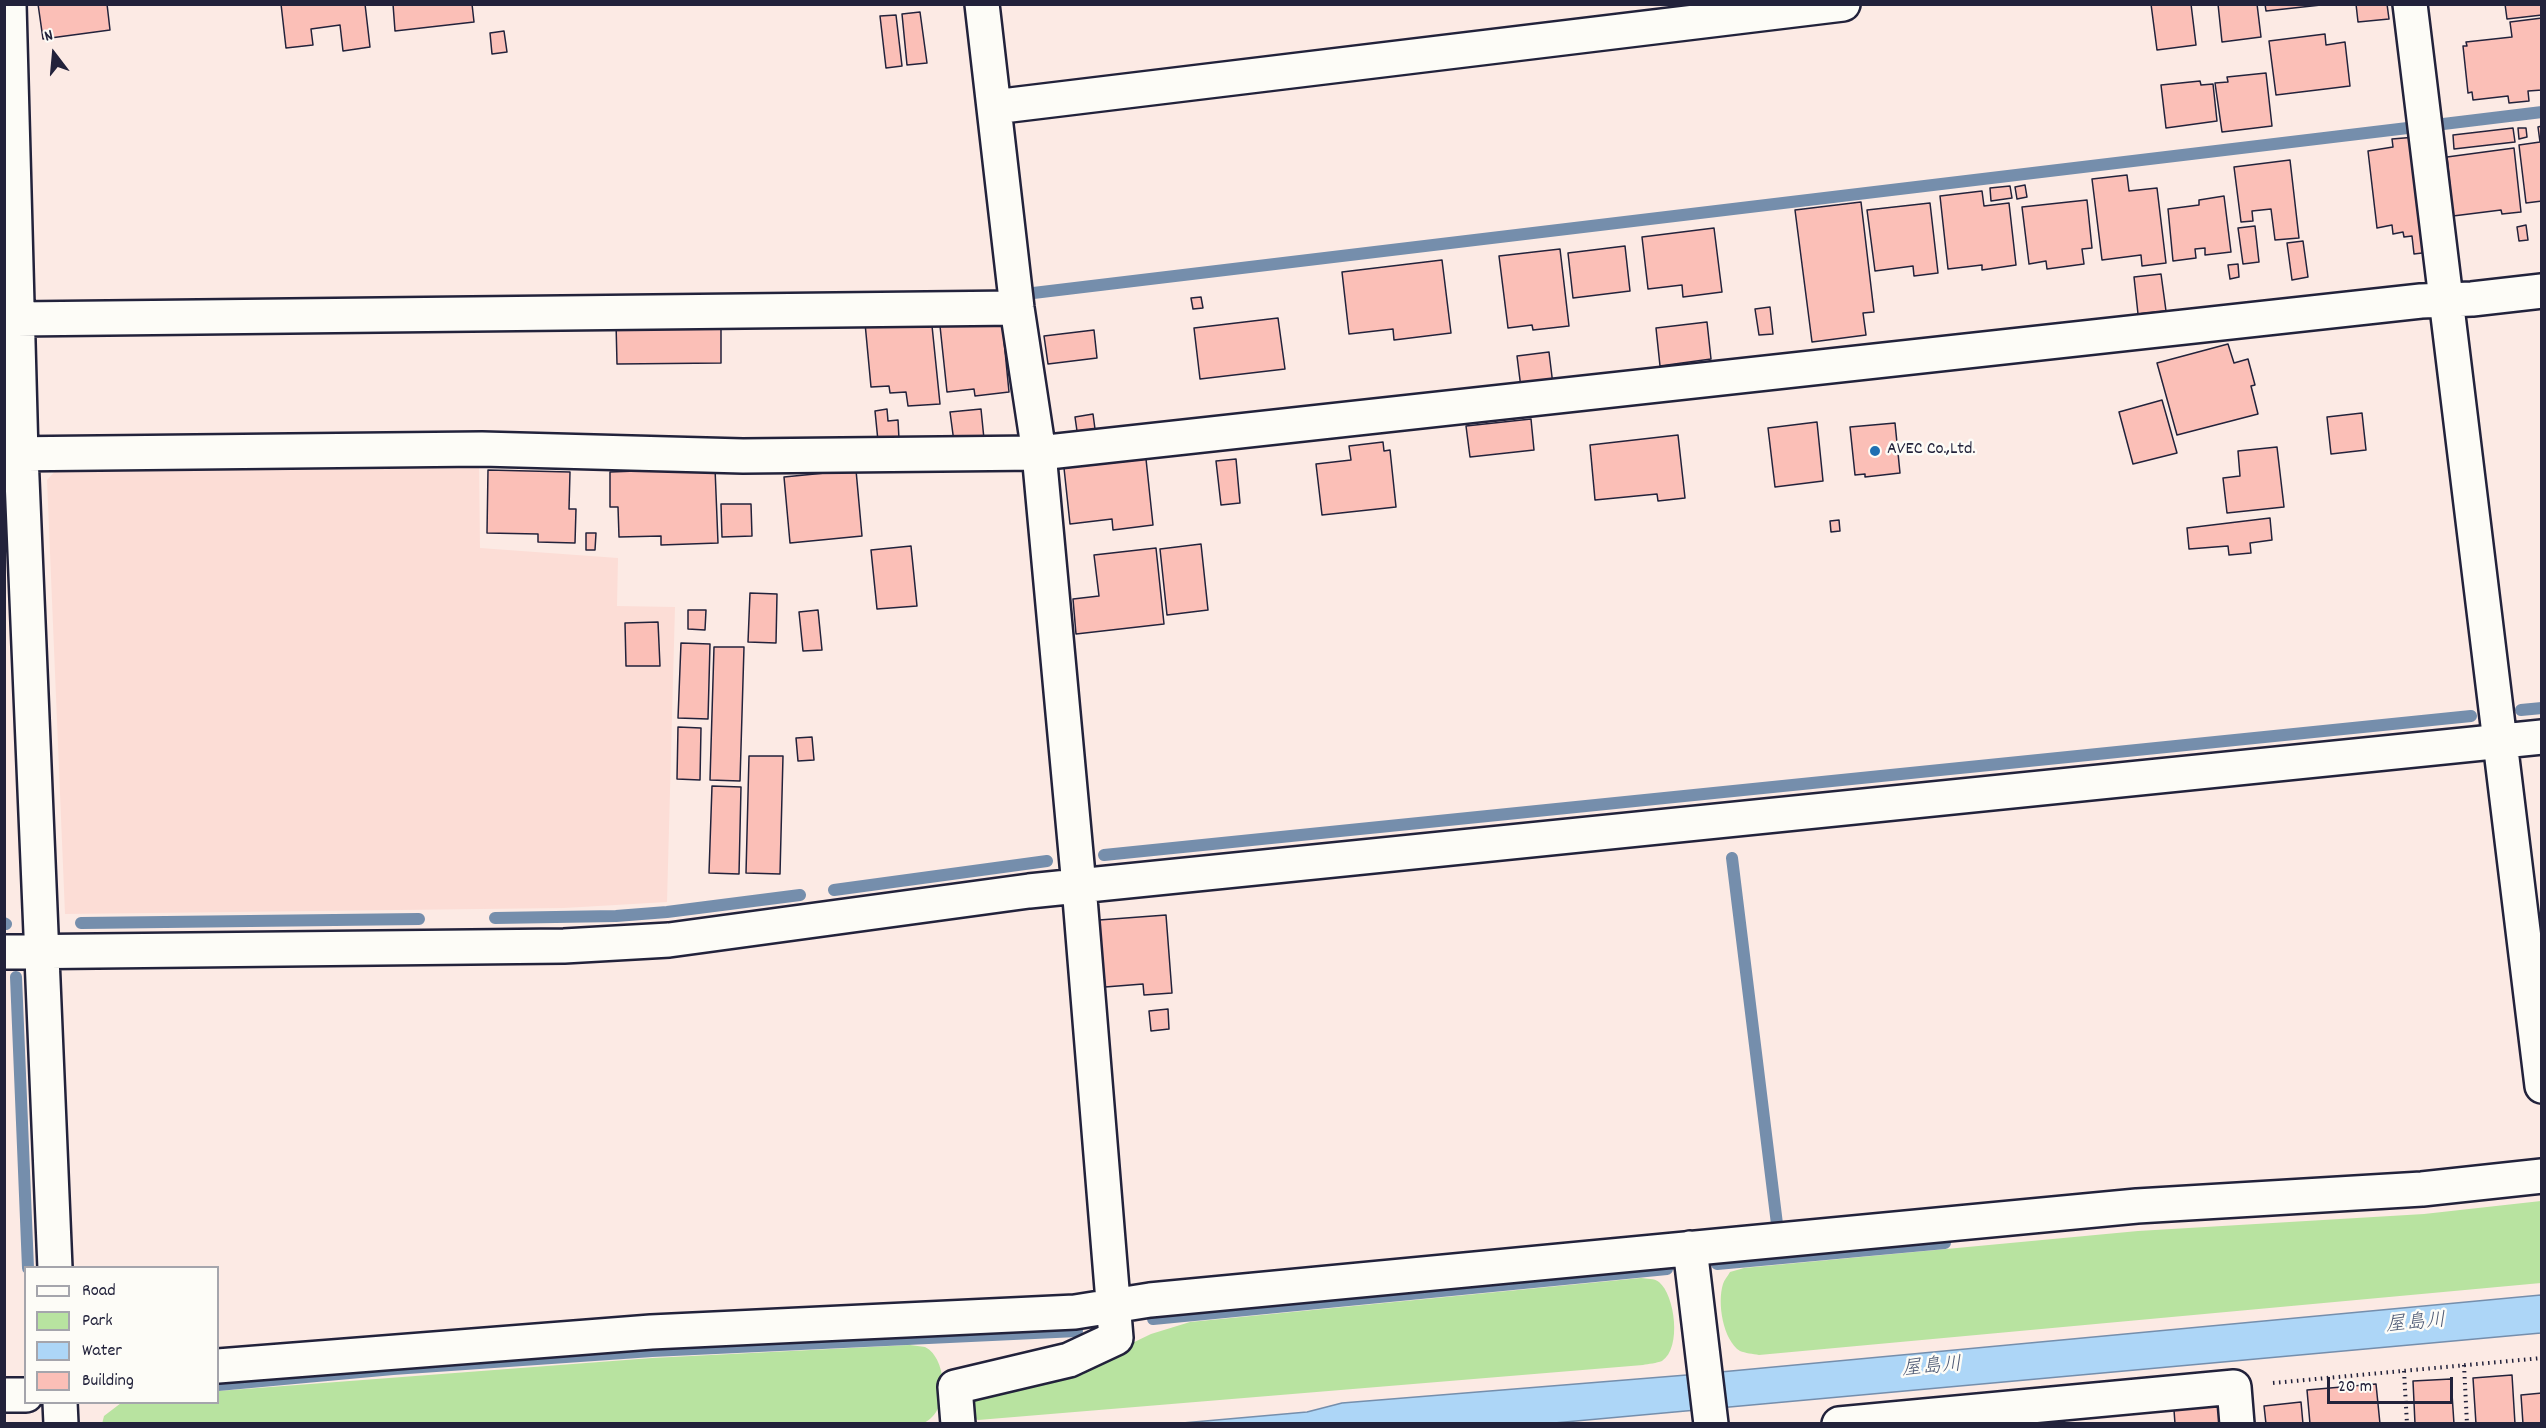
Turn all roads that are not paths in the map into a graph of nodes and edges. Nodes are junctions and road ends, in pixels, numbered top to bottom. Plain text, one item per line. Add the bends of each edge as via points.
1 (9, 4) edge
2 (982, 4) edge
3 (1843, 4) edge
4 (2410, 4) edge
5 (994, 107) junction
6 (2541, 291) edge
7 (2446, 300) junction
8 (1017, 308) junction
9 (17, 319) junction
10 (1039, 453) junction
11 (13, 454) edge
12 (2541, 737) edge
13 (2500, 741) junction
14 (1078, 886) junction
15 (4, 952) edge
16 (42, 952) junction
17 (2541, 1086) edge
18 (2541, 1176) edge
19 (1690, 1248) junction
20 (55, 1266) edge
21 (1113, 1306) junction
22 (219, 1366) edge
23 (4, 1395) edge
24 (24, 1395) edge
25 (60, 1404) edge
26 (1711, 1422) edge
27 (61, 1424) edge
28 (958, 1424) edge
29 (1839, 1424) edge
30 (2237, 1424) edge

1 - 9 street
2 - 5 street
3 - 5 street
4 - 7 street
5 - 8 street
6 - 7 street
7 - 10 street
7 - 13 street
8 - 9 street
8 - 10 street
9 - 11 street
10 - 11 street via 743,456 482,449
10 - 14 street
11 - 16 street
12 - 13 street
13 - 14 street
13 - 17 street
14 - 16 street via 617,944
14 - 21 street
15 - 16 street
16 - 20 street
18 - 19 street via 2422,1189 2137,1206
19 - 21 street
19 - 26 street
21 - 22 street via 1075,1312 651,1332
21 - 28 street via 1116,1338 1069,1360 955,1387
23 - 24 street
25 - 27 street
29 - 30 street via 2234,1387

